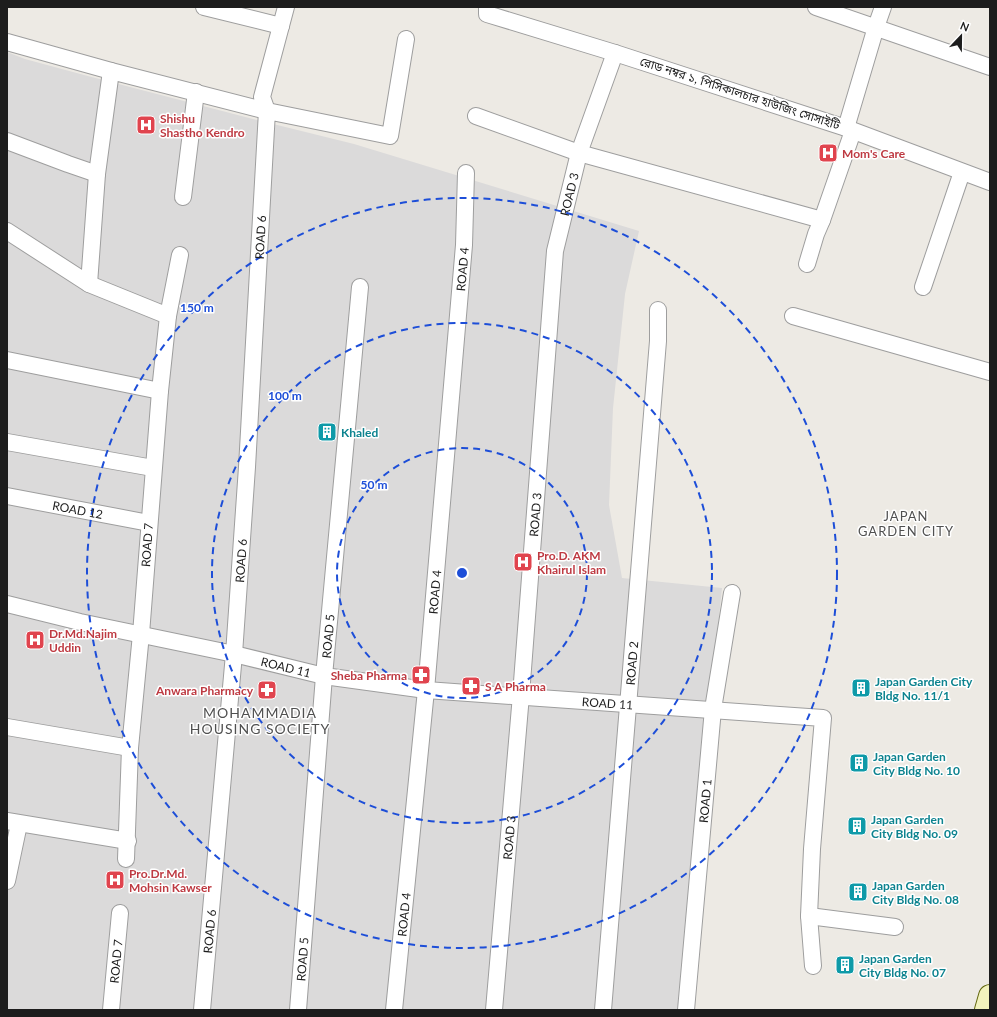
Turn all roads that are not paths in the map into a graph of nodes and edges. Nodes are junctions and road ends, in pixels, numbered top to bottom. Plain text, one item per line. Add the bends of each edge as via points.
1 (204, 7) edge
2 (286, 7) edge
3 (816, 7) edge
4 (883, 7) edge
5 (487, 11) edge
6 (281, 26) junction
7 (876, 27) junction
8 (406, 39) dead end
9 (7, 42) edge
10 (615, 53) junction
11 (990, 66) edge
12 (111, 71) junction
13 (196, 92) junction
14 (267, 111) junction
15 (476, 116) dead end
16 (850, 129) junction
17 (7, 141) edge
18 (579, 153) junction
19 (962, 172) junction
20 (466, 173) dead end
21 (97, 174) junction
22 (990, 182) edge
23 (183, 198) dead end
24 (822, 220) junction
25 (7, 231) edge
26 (180, 255) dead end
27 (807, 264) dead end
28 (89, 284) junction
29 (360, 287) dead end
30 (923, 287) dead end
31 (658, 310) dead end
32 (168, 316) junction
33 (793, 316) dead end
34 (7, 360) edge
35 (990, 372) edge
36 (160, 391) junction
37 (7, 442) edge
38 (153, 468) junction
39 (7, 496) edge
40 (149, 524) junction
41 (732, 593) dead end
42 (7, 604) edge
43 (141, 634) junction
44 (234, 654) junction
45 (324, 676) junction
46 (426, 690) junction
47 (521, 696) junction
48 (629, 704) junction
49 (713, 709) junction
50 (7, 727) edge
51 (130, 748) junction
52 (13, 822) edge
53 (128, 841) junction
54 (126, 859) dead end
55 (7, 881) edge
56 (120, 913) dead end
57 (809, 916) junction
58 (895, 926) dead end
59 (813, 966) dead end
60 (990, 996) edge
61 (111, 1010) edge
62 (202, 1010) edge
63 (298, 1010) edge
64 (394, 1010) edge
65 (494, 1010) edge
66 (603, 1010) edge
67 (686, 1010) edge
68 (986, 1010) edge

1 - 6 street
2 - 6 street, ROAD 6
3 - 7 street
4 - 7 street
5 - 10 street, রোড নম্বর ১, পিসিকালচার হাউজিং সোসাইটি
6 - 14 street, ROAD 6 via 262,97
7 - 11 street
7 - 16 street
8 - 14 street via 390,136
9 - 12 street
10 - 16 street, রোড নম্বর ১, পিসিকালচার হাউজিং সোসাইটি
10 - 18 street, ROAD 3
12 - 13 street
12 - 21 street
13 - 14 street
13 - 23 street
14 - 44 street, ROAD 6
15 - 18 street
16 - 19 street, রোড নম্বর ১, পিসিকালচার হাউজিং সোসাইটি
16 - 24 street
17 - 21 street
18 - 24 street
18 - 47 street, ROAD 3 via 555,251
19 - 22 street, রোড নম্বর ১, পিসিকালচার হাউজিং সোসাইটি
19 - 30 street
20 - 46 street, ROAD 4 via 464,245
21 - 28 street
24 - 27 street
25 - 28 street
26 - 32 street, ROAD 7
28 - 32 street
29 - 45 street, ROAD 5
31 - 48 street, ROAD 2 via 658,341
32 - 36 street, ROAD 7
33 - 35 street
34 - 36 street
36 - 38 street, ROAD 7
37 - 38 street
38 - 40 street, ROAD 7
39 - 40 street, ROAD 12
40 - 43 street, ROAD 7
41 - 49 street, ROAD 1
42 - 43 street, ROAD 11
43 - 44 street, ROAD 11
43 - 51 street, ROAD 7
44 - 45 street, ROAD 11
44 - 62 street, ROAD 6
45 - 46 street, ROAD 11
45 - 63 street, ROAD 5
46 - 47 street, ROAD 11
46 - 64 street, ROAD 4
47 - 48 street, ROAD 11
47 - 65 street, ROAD 3
48 - 49 street, ROAD 11
48 - 66 street, ROAD 2
49 - 57 street, ROAD 11 via 823,718
49 - 67 street, ROAD 1
50 - 51 street
51 - 53 street, ROAD 7
52 - 53 street
52 - 55 street
53 - 54 street, ROAD 7
56 - 61 street, ROAD 7
57 - 58 street
57 - 59 street
60 - 68 main road

